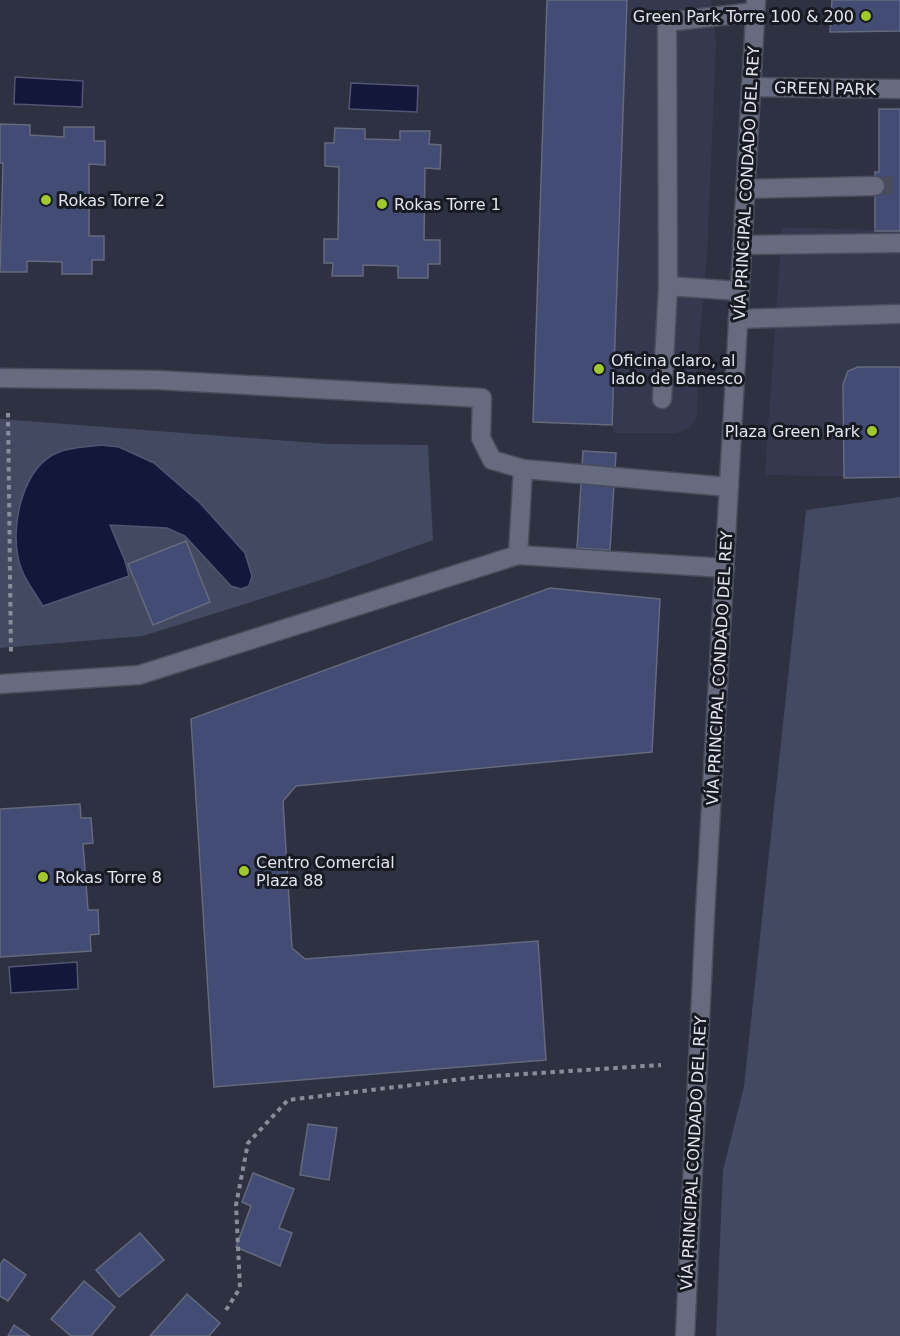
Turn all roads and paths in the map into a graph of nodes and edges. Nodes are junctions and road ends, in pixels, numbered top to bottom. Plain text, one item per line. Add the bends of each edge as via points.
1 (755, 6) edge
2 (751, 87) junction
3 (900, 89) edge
4 (875, 186) tunnel mouth
5 (745, 189) junction
6 (900, 243) edge
7 (742, 245) junction
8 (668, 286) junction
9 (740, 291) junction
10 (900, 314) edge
11 (738, 319) junction
12 (0, 378) edge
13 (662, 399) dead end
14 (8, 413) dead end
15 (523, 469) junction
16 (729, 487) junction
17 (518, 555) junction
18 (725, 568) junction
19 (11, 654) dead end
20 (0, 684) edge
21 (661, 1065) dead end
22 (226, 1310) dead end
23 (685, 1336) edge

1 - 2 street, VÍA PRINCIPAL CONDADO DEL REY
1 - 8 street via 667,22
2 - 3 street, GREEN PARK
2 - 5 street, VÍA PRINCIPAL CONDADO DEL REY
4 - 5 street
5 - 7 street, VÍA PRINCIPAL CONDADO DEL REY
6 - 7 street
7 - 9 street, VÍA PRINCIPAL CONDADO DEL REY
8 - 9 street
8 - 13 street
9 - 11 street, VÍA PRINCIPAL CONDADO DEL REY
10 - 11 street
11 - 16 street, VÍA PRINCIPAL CONDADO DEL REY
12 - 15 street via 168,380 482,398 482,438 492,460
14 - 19 path
15 - 16 street
15 - 17 street
16 - 18 street, VÍA PRINCIPAL CONDADO DEL REY
17 - 18 street
17 - 20 street via 139,675
18 - 23 street, VÍA PRINCIPAL CONDADO DEL REY
21 - 22 path via 479,1077 288,1100 248,1143 236,1205 240,1288

